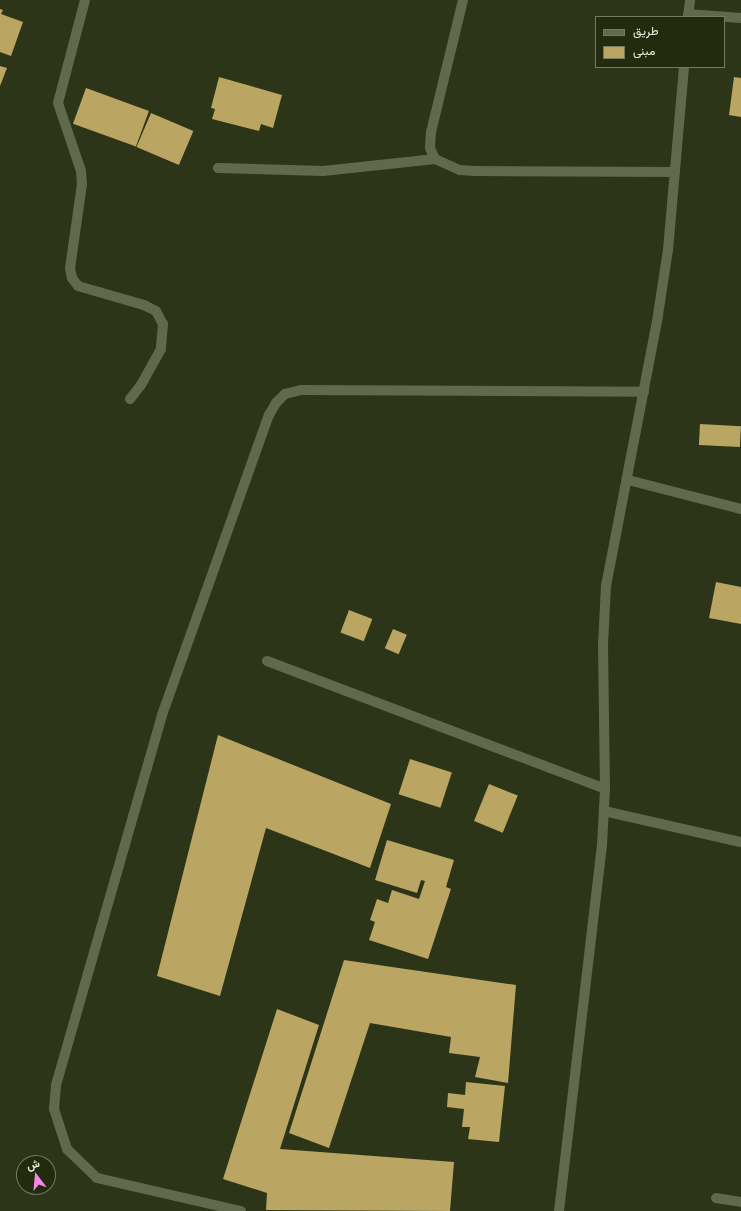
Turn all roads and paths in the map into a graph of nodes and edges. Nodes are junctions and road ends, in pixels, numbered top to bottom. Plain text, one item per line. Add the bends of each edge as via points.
1 (85, 0) edge
2 (463, 0) edge
3 (690, 0) edge
4 (688, 15) edge
5 (706, 16) edge
6 (725, 17) edge
7 (741, 18) edge
8 (684, 68) edge
9 (435, 159) junction
10 (218, 168) dead end
11 (675, 172) junction
12 (644, 392) junction
13 (130, 399) dead end
14 (628, 480) junction
15 (741, 508) edge
16 (267, 661) dead end
17 (605, 789) junction
18 (604, 811) junction
19 (741, 842) edge
20 (716, 1198) dead end
21 (741, 1202) edge
22 (241, 1211) edge
23 (559, 1211) edge

1 - 13 street via 58,103 79,165 82,184 70,268 72,278 78,286 144,305 156,311 163,324 161,349 142,385
2 - 9 street via 431,132 430,148
3 - 4 street
4 - 5 street
6 - 7 street
8 - 11 street
9 - 10 street via 323,171
9 - 11 street via 460,170 475,171
11 - 12 street via 667,257
12 - 14 street
12 - 22 street via 301,390 285,394 269,415 162,715 56,1085 54,1109 67,1149 97,1178
14 - 15 street
14 - 17 street via 606,586 603,644
16 - 17 street
17 - 18 street
18 - 19 street
18 - 23 street
20 - 21 street

